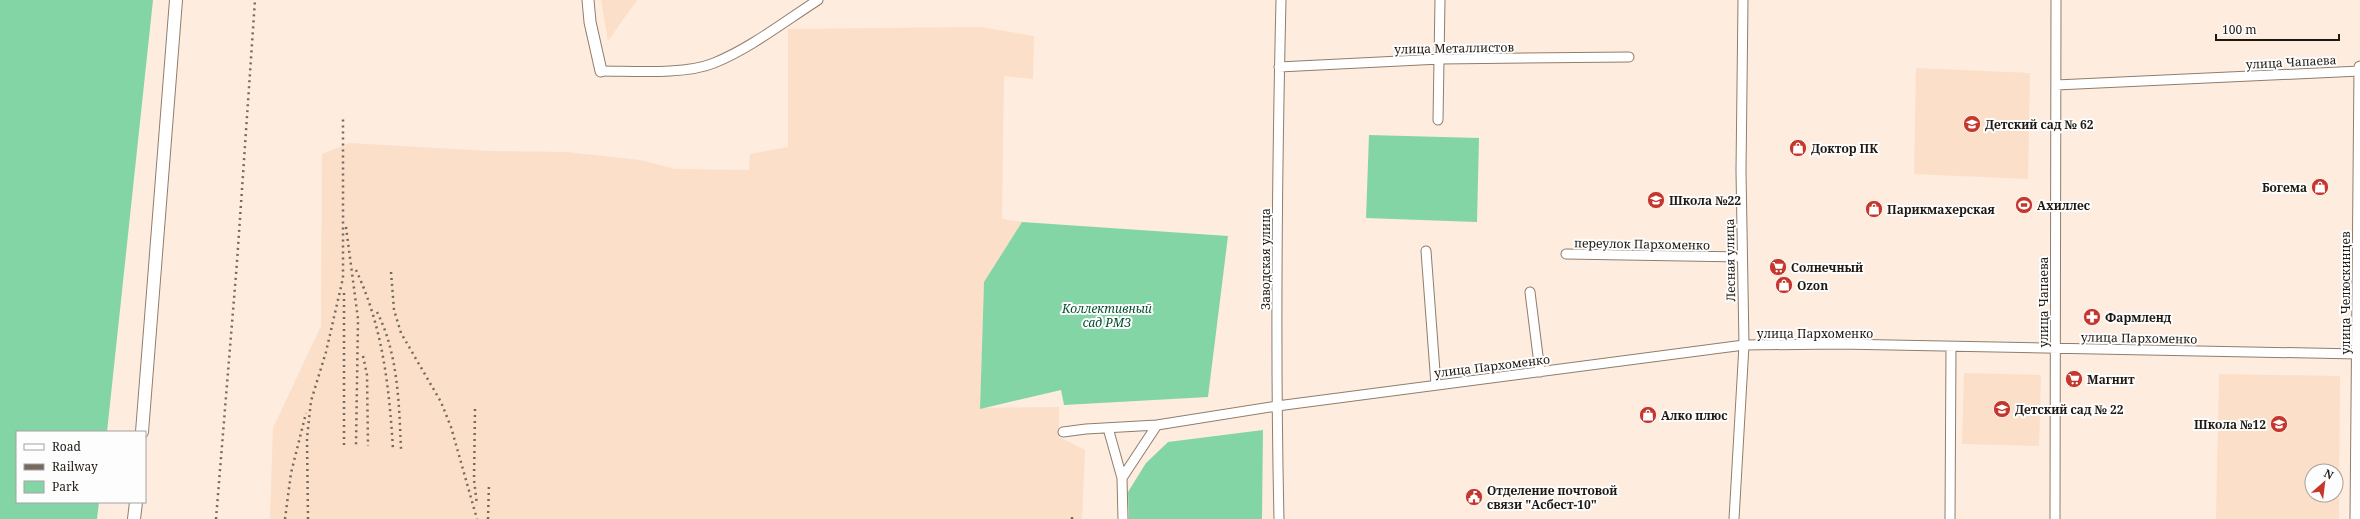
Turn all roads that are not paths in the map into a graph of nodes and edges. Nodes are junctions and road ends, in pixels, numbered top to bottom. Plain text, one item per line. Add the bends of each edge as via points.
1 (176, 0) edge
2 (588, 0) edge
3 (818, 0) edge
4 (1281, 0) edge
5 (1440, 0) edge
6 (1743, 0) edge
7 (2056, 0) edge
8 (1629, 57) dead end
9 (1440, 58) junction
10 (1279, 66) junction
11 (2360, 67) edge
12 (601, 70) joint
13 (2360, 71) edge
14 (2056, 85) junction
15 (1438, 120) dead end
16 (2359, 246) edge
17 (1426, 251) dead end
18 (1566, 254) dead end
19 (1742, 257) junction
20 (1530, 292) dead end
21 (1744, 345) junction
22 (1951, 347) junction
23 (2054, 349) junction
24 (2358, 354) junction
25 (1540, 372) junction
26 (1436, 386) junction
27 (1277, 406) junction
28 (1157, 425) junction
29 (1108, 428) junction
30 (142, 431) edge
31 (1063, 432) dead end
32 (1122, 478) junction
33 (136, 503) edge
34 (134, 519) edge
35 (1124, 519) edge
36 (1279, 519) edge
37 (1734, 519) edge
38 (1950, 519) edge
39 (2055, 519) edge
40 (2356, 519) edge

1 - 30 main road
2 - 12 street via 590,22
3 - 12 street via 742,49 712,64 678,70
4 - 10 street, Заводская улица
5 - 9 street
6 - 19 street, Лесная улица
7 - 14 street, улица Чапаева
8 - 9 street, улица Металлистов
9 - 10 street, улица Металлистов
9 - 15 street
10 - 27 street, Заводская улица
11 - 13 street, улица Челюскинцев
13 - 14 street, улица Чапаева
13 - 16 street, улица Челюскинцев
14 - 23 street, улица Чапаева
16 - 24 street, улица Челюскинцев
17 - 26 street
18 - 19 street, переулок Пархоменко
19 - 21 street, Лесная улица
20 - 25 street
21 - 22 street, улица Пархоменко
21 - 25 street, улица Пархоменко
21 - 37 street, Лесная улица
22 - 23 street, улица Пархоменко
22 - 38 street
23 - 24 street, улица Пархоменко
23 - 39 street, улица Чапаева
24 - 40 street, улица Челюскинцев
25 - 26 street, улица Пархоменко
26 - 27 street, улица Пархоменко
27 - 28 street, улица Пархоменко
27 - 36 street, Заводская улица
28 - 29 street, улица Пархоменко
28 - 32 street
29 - 31 street, улица Пархоменко
29 - 32 street
32 - 35 street
33 - 34 main road

